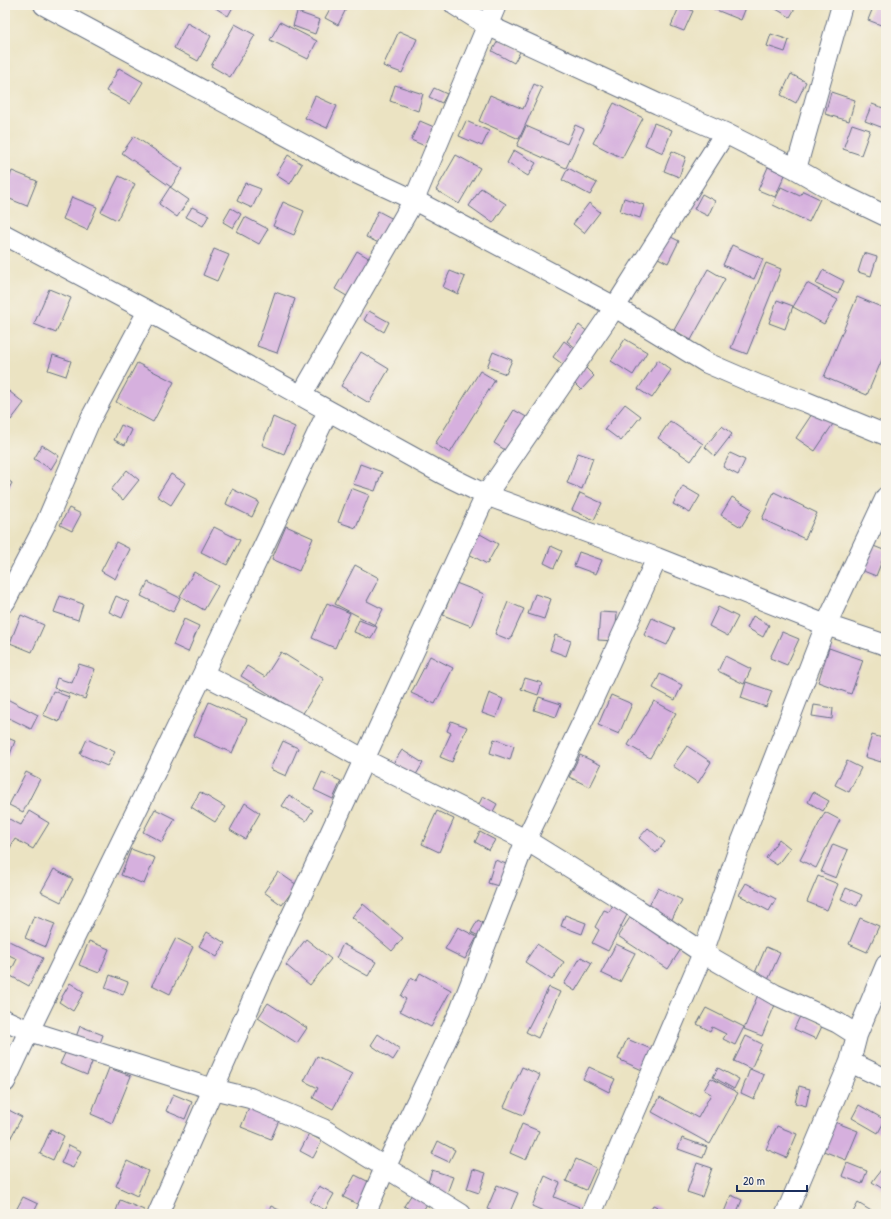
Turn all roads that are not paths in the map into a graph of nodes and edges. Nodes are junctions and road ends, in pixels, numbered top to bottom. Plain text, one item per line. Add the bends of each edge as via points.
1 (44, 5) edge
2 (456, 5) edge
3 (496, 5) edge
4 (842, 5) edge
5 (488, 25) junction
6 (725, 133) junction
7 (796, 169) junction
8 (414, 200) junction
9 (886, 216) edge
10 (5, 235) edge
11 (615, 307) junction
12 (148, 311) junction
13 (301, 396) junction
14 (328, 411) junction
15 (886, 435) edge
16 (486, 495) junction
17 (886, 497) edge
18 (657, 558) junction
19 (5, 602) edge
20 (826, 625) junction
21 (886, 645) edge
22 (202, 674) junction
23 (365, 760) junction
24 (526, 840) junction
25 (704, 953) junction
26 (886, 965) edge
27 (5, 1020) edge
28 (29, 1031) junction
29 (857, 1034) junction
30 (850, 1062) junction
31 (886, 1079) edge
32 (5, 1082) edge
33 (213, 1089) junction
34 (385, 1168) junction
35 (158, 1214) edge
36 (365, 1214) edge
37 (461, 1214) edge
38 (591, 1214) edge
39 (786, 1214) edge

1 - 8 street via 356,172
2 - 5 street
3 - 5 street
4 - 7 street
5 - 6 street
5 - 8 street
6 - 7 street
6 - 11 street
7 - 9 street
8 - 11 street
8 - 13 street
10 - 12 street
11 - 15 street via 707,363
11 - 16 street
12 - 13 street
12 - 19 street via 91,418 46,523
13 - 14 street
14 - 16 street via 442,474
14 - 22 street
16 - 18 street
16 - 23 street
17 - 20 street
18 - 20 street
18 - 24 street
20 - 21 street
20 - 25 street via 738,851
22 - 23 street via 303,725
22 - 28 street
23 - 24 street
23 - 33 street via 263,976
24 - 25 street
24 - 34 street via 460,1011
25 - 29 street via 774,994
25 - 38 street
26 - 29 street
27 - 28 street
28 - 32 street
28 - 33 street
29 - 30 street
30 - 31 street
30 - 39 street
33 - 34 street via 250,1098 323,1129
33 - 35 street
34 - 36 street
34 - 37 street

